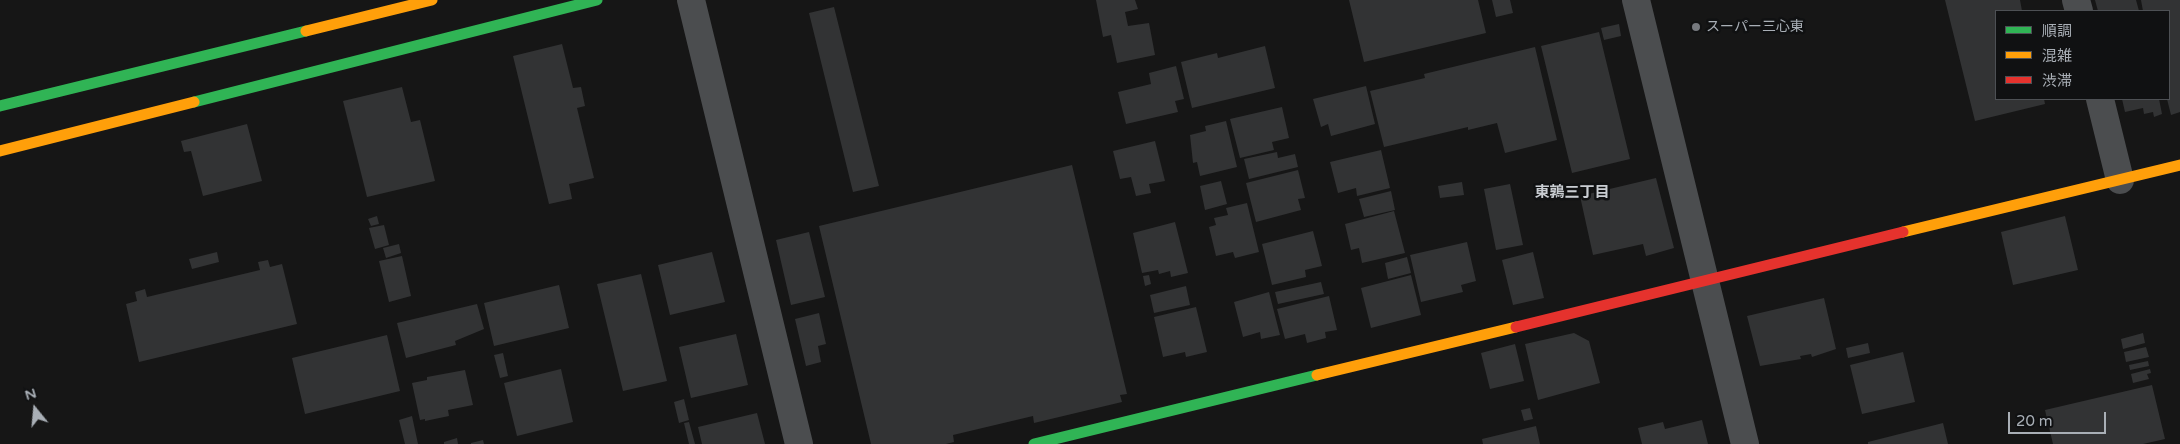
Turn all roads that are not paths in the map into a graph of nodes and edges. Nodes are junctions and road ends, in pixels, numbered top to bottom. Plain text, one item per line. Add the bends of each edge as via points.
1 (432, 0) edge
2 (597, 0) edge
3 (691, 0) edge
4 (1636, 0) edge
5 (2100, 100) edge
6 (0, 106) edge
7 (0, 152) edge
8 (2180, 165) edge
9 (2120, 180) junction
10 (1705, 280) junction
11 (800, 444) edge
12 (1034, 444) edge
13 (1745, 444) edge

1 - 6 street
2 - 7 street
3 - 11 street
4 - 10 street
5 - 9 street
8 - 9 street
9 - 10 street
10 - 12 street
10 - 13 street

